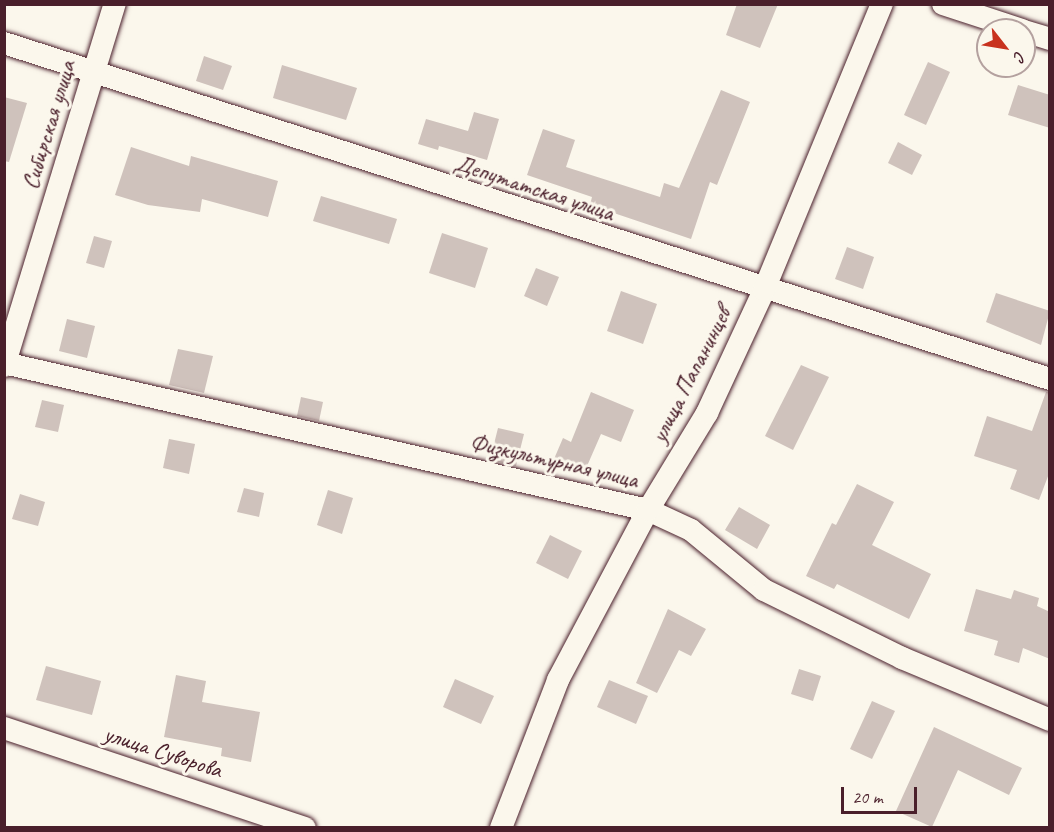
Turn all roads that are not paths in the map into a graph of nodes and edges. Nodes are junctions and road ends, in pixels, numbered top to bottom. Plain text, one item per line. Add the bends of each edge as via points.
1 (115, 4) edge
2 (882, 4) edge
3 (943, 4) edge
4 (986, 18) edge
5 (4, 43) edge
6 (92, 73) junction
7 (764, 290) junction
8 (5, 364) edge
9 (1050, 379) edge
10 (648, 510) junction
11 (1050, 720) edge
12 (4, 728) edge
13 (305, 828) edge
14 (501, 828) edge

1 - 6 street, Сибирская улица
2 - 7 street, улица Папанинцев
3 - 4 street
5 - 6 street, Депутатская улица
6 - 7 street, Депутатская улица
6 - 8 street, Сибирская улица
7 - 9 street, Депутатская улица
7 - 10 street, улица Папанинцев via 707,413
8 - 10 street, Физкультурная улица
10 - 11 street, Физкультурная улица via 691,530 764,590 902,658
10 - 14 street, улица Папанинцев via 558,680
12 - 13 street, улица Суворова

